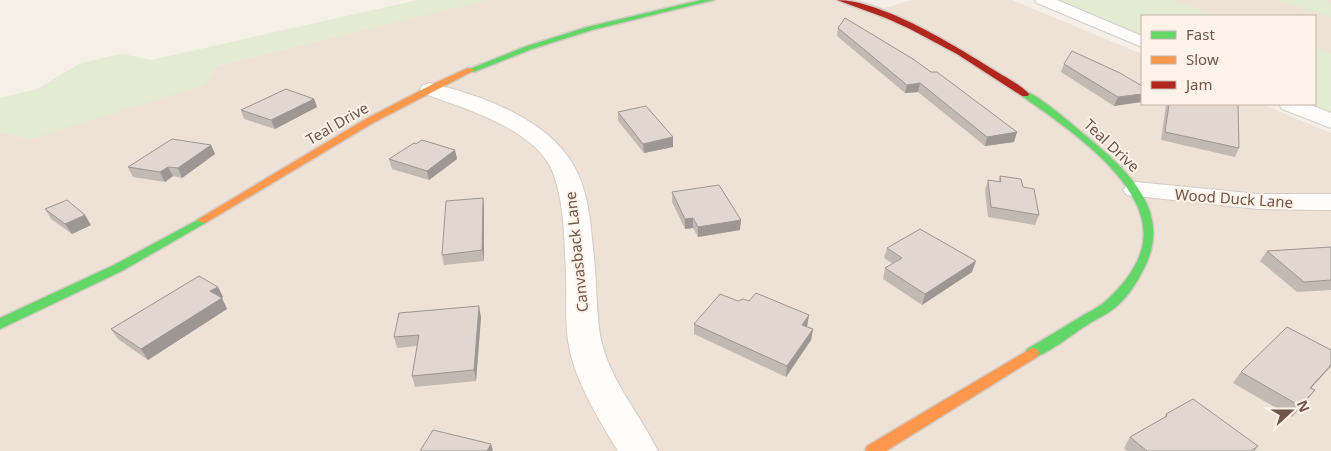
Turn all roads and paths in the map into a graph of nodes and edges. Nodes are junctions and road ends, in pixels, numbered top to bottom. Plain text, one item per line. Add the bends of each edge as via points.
1 (711, 0) edge
2 (840, 0) edge
3 (1043, 0) edge
4 (1141, 42) edge
5 (430, 89) junction
6 (1292, 105) edge
7 (1331, 121) edge
8 (1136, 190) junction
9 (1331, 202) edge
10 (0, 324) edge
11 (639, 451) edge
12 (873, 451) edge

1 - 5 street, Teal Drive via 625,18 565,35
2 - 8 street, Teal Drive via 910,27 987,70 1070,127 1110,161
3 - 4 street
5 - 10 street, Teal Drive via 116,270
5 - 11 street, Canvasback Lane via 523,127 552,152 562,167 570,185 586,345 598,382 615,416
6 - 7 street
8 - 9 street, Wood Duck Lane via 1303,204
8 - 12 street, Teal Drive via 1148,219 1149,242 1144,265 1130,287 1111,304

